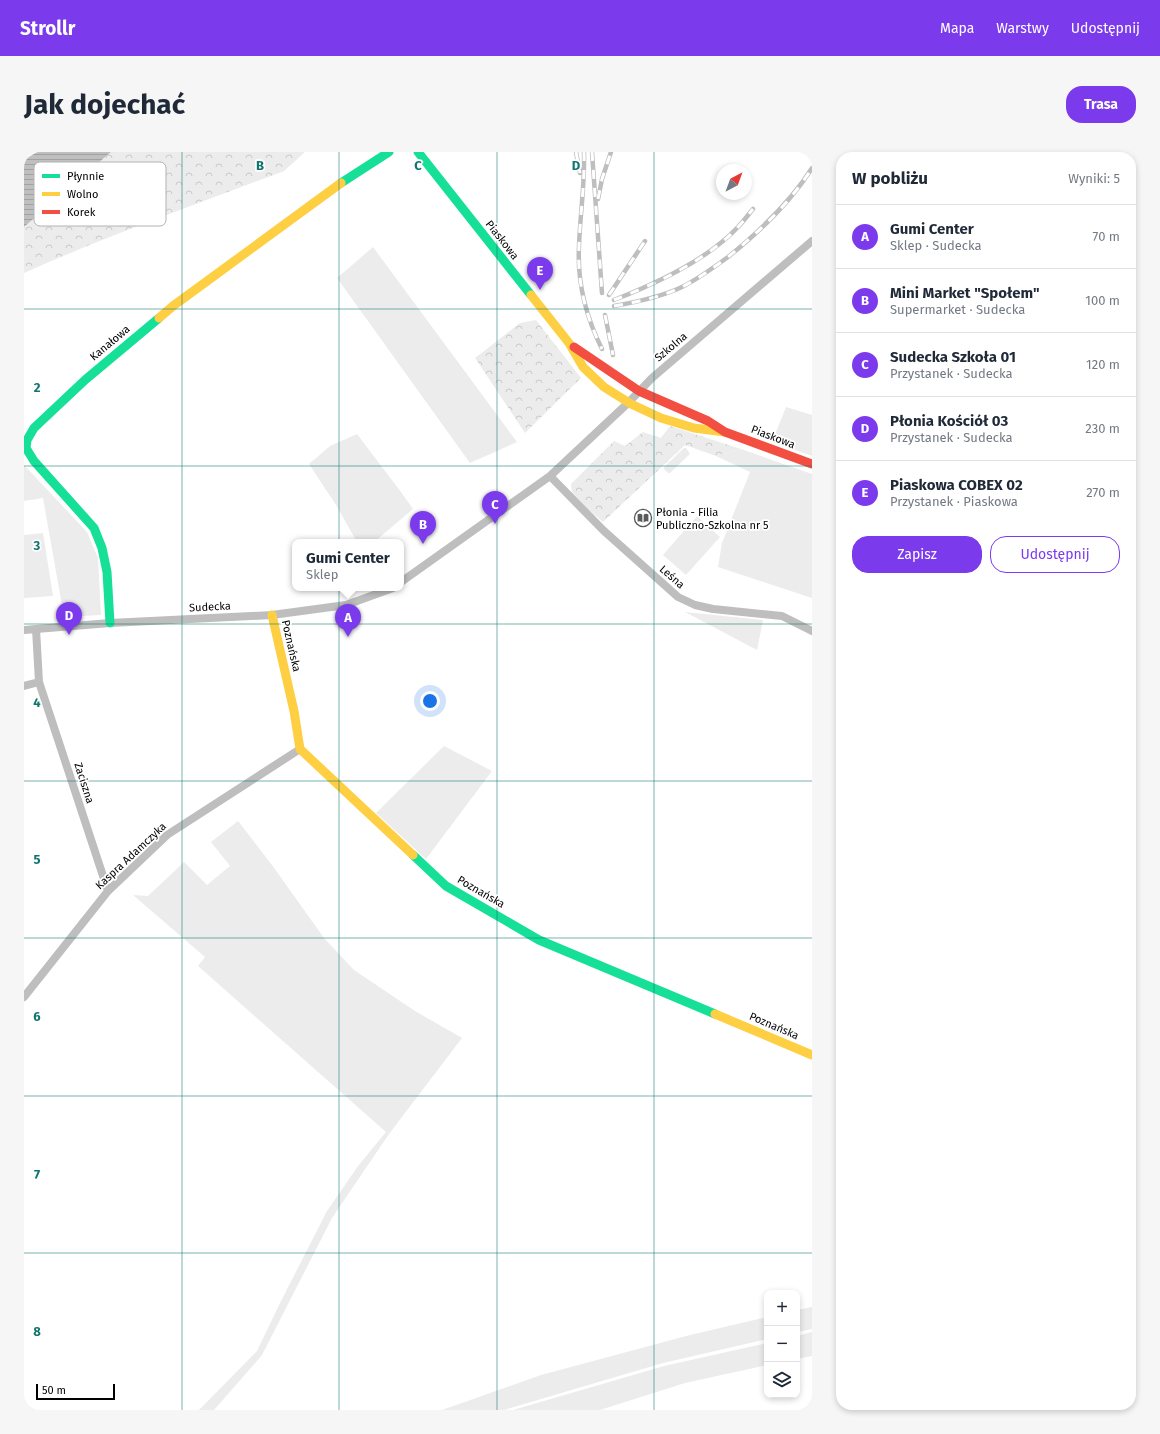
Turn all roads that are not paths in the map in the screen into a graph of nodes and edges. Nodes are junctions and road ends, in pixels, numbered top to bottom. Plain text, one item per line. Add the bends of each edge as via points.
1 (389, 152) edge
2 (418, 152) edge
3 (812, 241) edge
4 (569, 343) junction
5 (639, 391) junction
6 (628, 403) junction
7 (726, 432) junction
8 (812, 464) edge
9 (550, 476) junction
10 (404, 580) edge
11 (385, 591) edge
12 (272, 615) junction
13 (110, 623) junction
14 (36, 629) junction
15 (24, 630) edge
16 (812, 630) edge
17 (39, 682) junction
18 (24, 686) edge
19 (300, 748) junction
20 (108, 891) junction
21 (24, 997) edge
22 (812, 1055) edge

1 - 13 street, Kanałowa via 334,188 173,306 84,380 34,428 27,440 26,448 34,461 94,528 102,548 107,572
2 - 4 street, Piaskowa
3 - 5 street, Szkolna
4 - 5 street, Piaskowa
4 - 6 street, Piaskowa via 584,367 613,394
5 - 6 street, Szkolna
5 - 7 street, Piaskowa via 708,420
6 - 7 street, Piaskowa via 688,427
6 - 9 street, Szkolna
7 - 8 street, Piaskowa
9 - 10 street
9 - 16 street, Leśna via 604,531 678,597 695,605 713,609 782,616
11 - 12 street, Sudecka via 346,605
12 - 13 street, Sudecka
12 - 19 street, Poznańska
13 - 14 street, Sudecka
14 - 15 street, Sudecka
14 - 17 street, Zaciszna
17 - 18 street
17 - 20 street, Zaciszna
19 - 20 street, Kaspra Adamczyka via 167,835
19 - 22 street, Poznańska via 446,886 539,940
20 - 21 street, Kaspra Adamczyka

